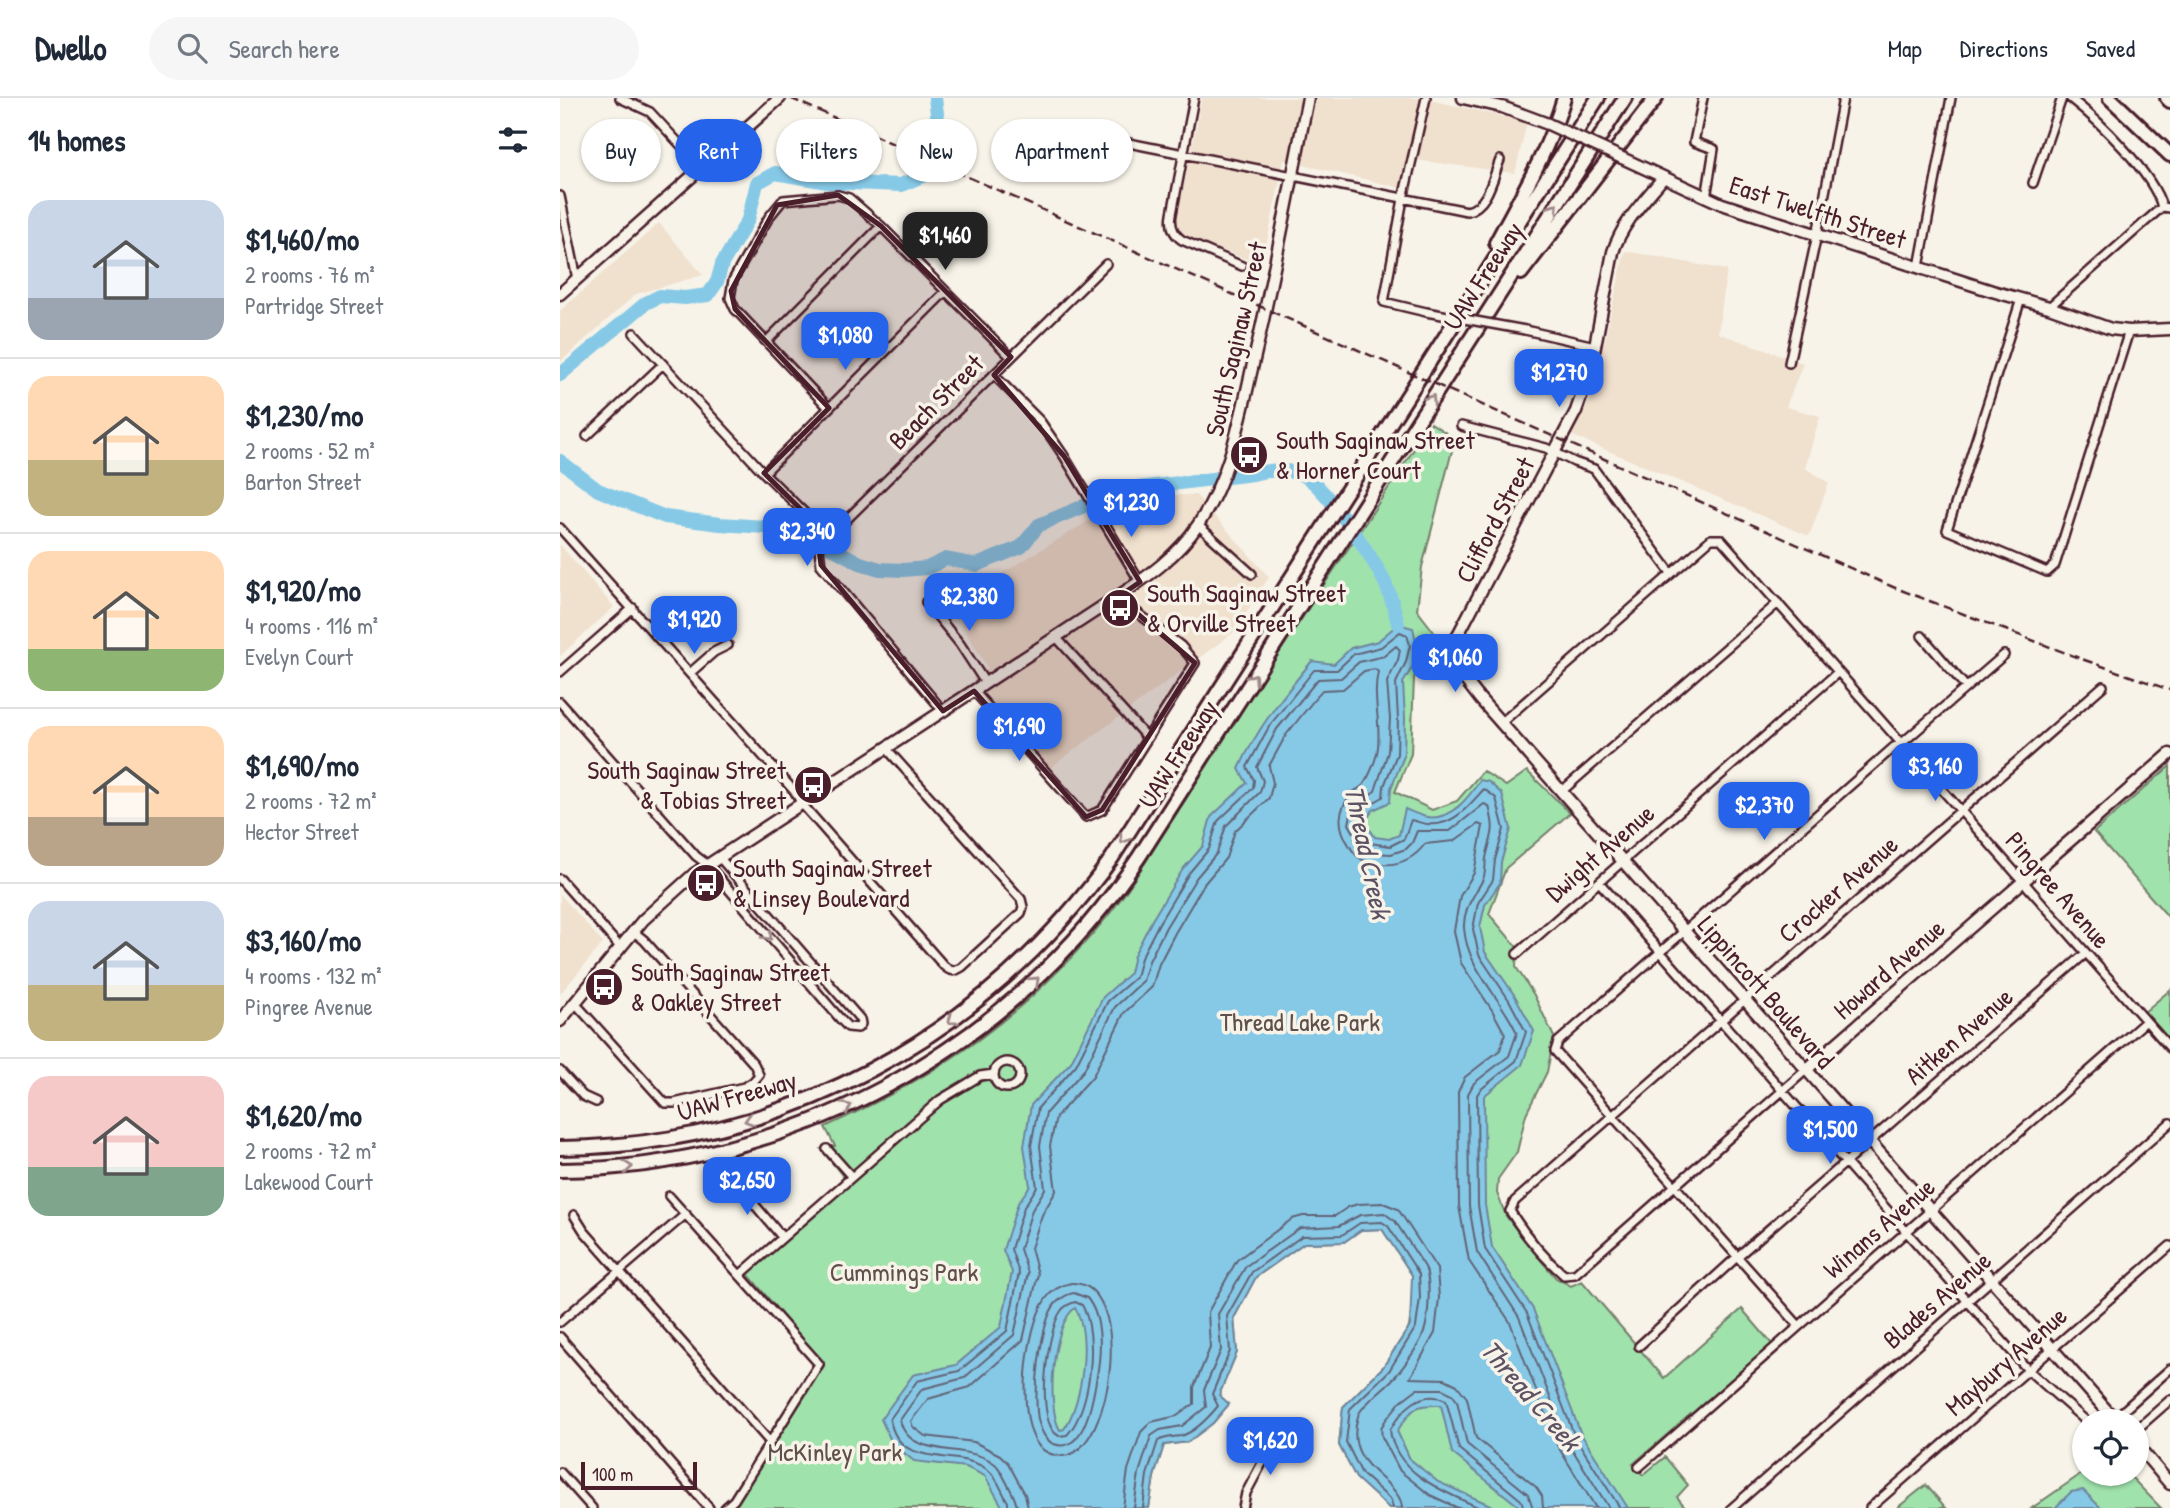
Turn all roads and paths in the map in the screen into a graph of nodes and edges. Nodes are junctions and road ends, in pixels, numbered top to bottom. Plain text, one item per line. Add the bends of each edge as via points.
1 (620, 98) edge
2 (780, 98) edge
3 (1194, 98) edge
4 (1308, 98) edge
5 (1426, 98) edge
6 (1463, 98) edge
7 (1564, 98) edge
8 (1598, 98) edge
9 (1625, 98) edge
10 (1656, 98) edge
11 (1703, 98) edge
12 (1843, 98) edge
13 (1951, 98) edge
14 (2062, 98) edge
15 (2070, 98) edge
16 (2108, 98) edge
17 (757, 119) edge
18 (675, 139) edge
19 (1133, 144) edge
20 (1184, 154) junction
21 (2170, 155) edge
22 (1500, 160) dead end
23 (1293, 176) junction
24 (1663, 178) junction
25 (688, 182) edge
26 (2033, 183) dead end
27 (560, 195) edge
28 (1706, 198) junction
29 (1403, 199) junction
30 (2166, 207) edge
31 (881, 226) junction
32 (1817, 234) junction
33 (1106, 264) dead end
34 (1242, 266) dead end
35 (1919, 267) junction
36 (577, 279) junction
37 (945, 292) junction
38 (560, 295) edge
39 (2021, 299) junction
40 (2049, 307) junction
41 (1450, 329) junction
42 (2170, 329) edge
43 (2129, 331) junction
44 (635, 333) dead end
45 (767, 341) junction
46 (1595, 346) junction
47 (1464, 349) junction
48 (1011, 357) junction
49 (1788, 363) dead end
50 (663, 364) junction
51 (994, 375) junction
52 (829, 408) junction
53 (1461, 426) dead end
54 (587, 436) dead end
55 (1554, 452) junction
56 (764, 472) junction
57 (1198, 525) junction
58 (560, 528) edge
59 (826, 534) junction
60 (1671, 573) junction
61 (1252, 574) dead end
62 (1140, 582) junction
63 (1119, 596) junction
64 (926, 602) dead end
65 (1778, 603) junction
66 (633, 608) junction
67 (1922, 636) dead end
68 (1056, 637) junction
69 (728, 646) dead end
70 (1450, 650) joint
71 (2004, 655) dead end
72 (560, 672) edge
73 (690, 673) junction
74 (1838, 673) junction
75 (986, 684) junction
76 (2103, 686) dead end
77 (1966, 687) junction
78 (974, 691) junction
79 (560, 702) edge
80 (943, 711) junction
81 (1501, 723) junction
82 (1147, 738) junction
83 (1901, 744) junction
84 (887, 749) junction
85 (2170, 754) edge
86 (1562, 791) junction
87 (802, 804) junction
88 (1960, 810) junction
89 (720, 858) junction
90 (1623, 861) junction
91 (708, 865) junction
92 (560, 879) edge
93 (2022, 880) junction
94 (1599, 882) junction
95 (1684, 931) junction
96 (634, 932) junction
97 (620, 947) junction
98 (800, 951) junction
99 (1660, 951) junction
100 (2086, 953) junction
101 (1517, 954) dead end
102 (789, 960) junction
103 (1744, 1000) junction
104 (575, 1003) junction
105 (1720, 1020) junction
106 (560, 1021) edge
107 (2146, 1021) junction
108 (2170, 1048) edge
109 (1806, 1070) junction
110 (560, 1071) edge
111 (994, 1074) dead end
112 (1783, 1091) junction
113 (596, 1102) dead end
114 (1612, 1115) junction
115 (2170, 1124) edge
116 (1869, 1142) junction
117 (560, 1148) edge
118 (827, 1149) dead end
119 (1846, 1163) junction
120 (560, 1170) edge
121 (851, 1176) junction
122 (733, 1179) dead end
123 (1675, 1185) junction
124 (669, 1196) dead end
125 (1930, 1211) junction
126 (686, 1214) junction
127 (574, 1215) dead end
128 (1907, 1232) junction
129 (782, 1237) junction
130 (2170, 1246) edge
131 (1737, 1257) junction
132 (619, 1272) junction
133 (740, 1274) junction
134 (1575, 1274) joint
135 (1992, 1280) junction
136 (1967, 1302) junction
137 (560, 1322) edge
138 (1798, 1326) junction
139 (560, 1338) edge
140 (1639, 1346) dead end
141 (2053, 1347) junction
142 (2170, 1369) edge
143 (2028, 1370) junction
144 (2170, 1400) edge
145 (2072, 1409) edge
146 (2106, 1409) edge
147 (2127, 1409) edge
148 (2149, 1418) edge
149 (1276, 1437) dead end
150 (769, 1441) junction
151 (2149, 1459) edge
152 (1639, 1467) dead end
153 (560, 1472) edge
154 (2170, 1484) edge
155 (592, 1508) edge
156 (709, 1508) edge
157 (725, 1508) edge
158 (1244, 1508) edge
159 (1731, 1508) edge
160 (1870, 1508) edge

1 - 18 street via 650,112
2 - 17 street
3 - 20 street
4 - 23 street, South Saginaw Street
5 - 29 street
6 - 24 street, East Twelfth Street, bridge via 1548,124
7 - 41 highway via 1537,171
8 - 41 highway, UAW Freeway
47 -> 9 highway, UAW Freeway
10 - 47 highway
11 - 28 street via 1694,142 1714,149
12 - 32 street
13 - 35 street
14 - 26 street
15 - 30 street via 2149,179
16 - 21 highway
19 - 20 street
20 - 23 street
20 - 34 street via 1172,214 1175,233
22 - 29 street via 1484,201 1475,209
23 - 29 street
23 - 57 street, South Saginaw Street via 1229,461
24 - 28 street, East Twelfth Street
24 - 46 street, Clifford Street via 1616,242
25 - 36 street
27 - 36 street
28 - 32 street, East Twelfth Street
29 - 46 street, bridge via 1384,302
30 - 40 street
31 - 37 street
31 - 45 street
31 - 45 street via 849,198 838,195 783,200 777,205 731,291 735,309
32 - 35 street, East Twelfth Street
32 - 49 street
33 - 48 street, Beach Street
35 - 39 street, East Twelfth Street
36 - 38 street
37 - 48 street
37 - 52 street
39 - 40 street, East Twelfth Street
39 - 43 street via 1947,530 2047,572 2055,565
40 - 43 street, East Twelfth Street
41 -> 117 highway, UAW Freeway via 1101,873 1014,970 948,1024 895,1058 798,1104 666,1139
42 - 43 street, East Twelfth Street
44 - 50 street
45 - 52 street
46 - 55 street, Clifford Street via 1576,411
120 -> 47 highway, UAW Freeway via 653,1164 711,1152 779,1134 842,1110 939,1057 1052,965 1120,886
48 - 51 street, Beach Street
50 - 54 street
50 - 56 street
51 - 59 street, Beach Street via 835,531
51 - 62 street via 1040,421
52 - 56 street
53 - 55 street
55 - 60 street via 1594,469
55 - 70 street, Clifford Street
56 - 59 street
57 - 61 street
57 - 62 street, South Saginaw Street via 1175,555
58 - 66 street
59 - 80 street, Beach Street via 818,559
60 - 65 street, Pingree Avenue via 1711,539 1721,539
60 - 81 street
62 - 63 street, South Saginaw Street
63 - 68 street, South Saginaw Street
63 - 82 street via 1195,663
64 - 75 street
65 - 74 street, Pingree Avenue
65 - 86 street
66 - 72 street
66 - 73 street
67 - 77 street
68 - 75 street, South Saginaw Street
68 - 82 street
69 - 73 street
70 - 81 street, Lippincott Boulevard via 1449,659 1461,677
71 - 77 street
73 - 87 street
74 - 83 street, Pingree Avenue
74 - 90 street, Dwight Avenue
75 - 78 street, South Saginaw Street
76 - 88 street, Crocker Avenue
77 - 83 street
78 - 80 street, South Saginaw Street
78 - 82 street via 1086,817 1102,810
79 - 91 street
80 - 84 street, South Saginaw Street
81 - 86 street, Lippincott Boulevard
83 - 88 street, Pingree Avenue
83 - 95 street
84 - 87 street, South Saginaw Street
84 - 87 street via 1023,907 962,967 950,971 944,966
85 - 93 street, Howard Avenue
86 - 90 street, Lippincott Boulevard
87 - 89 street, South Saginaw Street
88 - 93 street, Pingree Avenue
88 - 103 street, Crocker Avenue
89 - 91 street, South Saginaw Street
89 - 98 street
90 - 94 street, Dwight Avenue
90 - 95 street, Lippincott Boulevard
91 - 96 street, South Saginaw Street via 664,899
91 -> 102 street
92 - 97 street
93 - 100 street, Pingree Avenue
93 - 109 street, Howard Avenue
94 - 99 street, Lippincott Boulevard
94 - 101 street, Dwight Avenue
95 - 99 street
95 - 103 street, Lippincott Boulevard
96 - 97 street, South Saginaw Street
96 - 104 street via 754,1065 758,1074 753,1082 667,1103
97 - 104 street, South Saginaw Street
98 - 102 street
98 - 102 street via 860,1018 858,1028 848,1027
99 - 105 street, Lippincott Boulevard
99 - 114 street via 1558,1042 1555,1051
100 - 107 street, Pingree Avenue
100 - 116 street, Aitken Avenue
103 - 105 street, Crocker Avenue
103 - 109 street, Lippincott Boulevard
104 - 106 street, South Saginaw Street
105 - 112 street, Lippincott Boulevard
105 - 114 street, Crocker Avenue
107 - 108 street, Pingree Avenue
107 - 125 street, Winans Avenue
109 - 112 street, Howard Avenue
109 - 116 street, Lippincott Boulevard
110 - 113 street via 583,1096
111 - 121 street via 979,1076 940,1100
112 - 119 street, Lippincott Boulevard
112 - 123 street, Howard Avenue
114 - 123 street
114 - 134 street, Crocker Avenue via 1515,1201 1510,1211 1547,1261 1564,1275
115 - 135 street, Blades Avenue
116 - 119 street, Aitken Avenue
116 - 125 street, Lippincott Boulevard
118 - 121 street
119 - 128 street, Lippincott Boulevard
119 - 131 street, Aitken Avenue
121 - 129 street
122 - 129 street
123 - 131 street
123 - 134 street, Howard Avenue
124 - 126 street
125 - 128 street, Winans Avenue
125 - 135 street, Lippincott Boulevard
126 - 132 street
126 - 133 street
127 - 132 street
128 - 136 street, Lippincott Boulevard
128 - 138 street, Winans Avenue
129 - 133 street
130 - 141 street, Maybury Avenue
131 - 138 street
131 - 140 street, Aitken Avenue
132 - 137 street
132 - 150 street
133 - 150 street via 818,1364
135 - 136 street, Blades Avenue
135 - 141 street, Lippincott Boulevard
136 - 143 street, Lippincott Boulevard
136 - 159 street, Blades Avenue
138 - 152 street, Winans Avenue
139 - 156 street
141 - 143 street, Maybury Avenue
141 - 146 street, Lippincott Boulevard
142 - 147 street
143 - 145 street, Lippincott Boulevard
143 - 160 street, Maybury Avenue
144 - 148 street
149 - 158 street via 1246,1493
150 - 157 street
151 - 154 street
153 - 155 street

